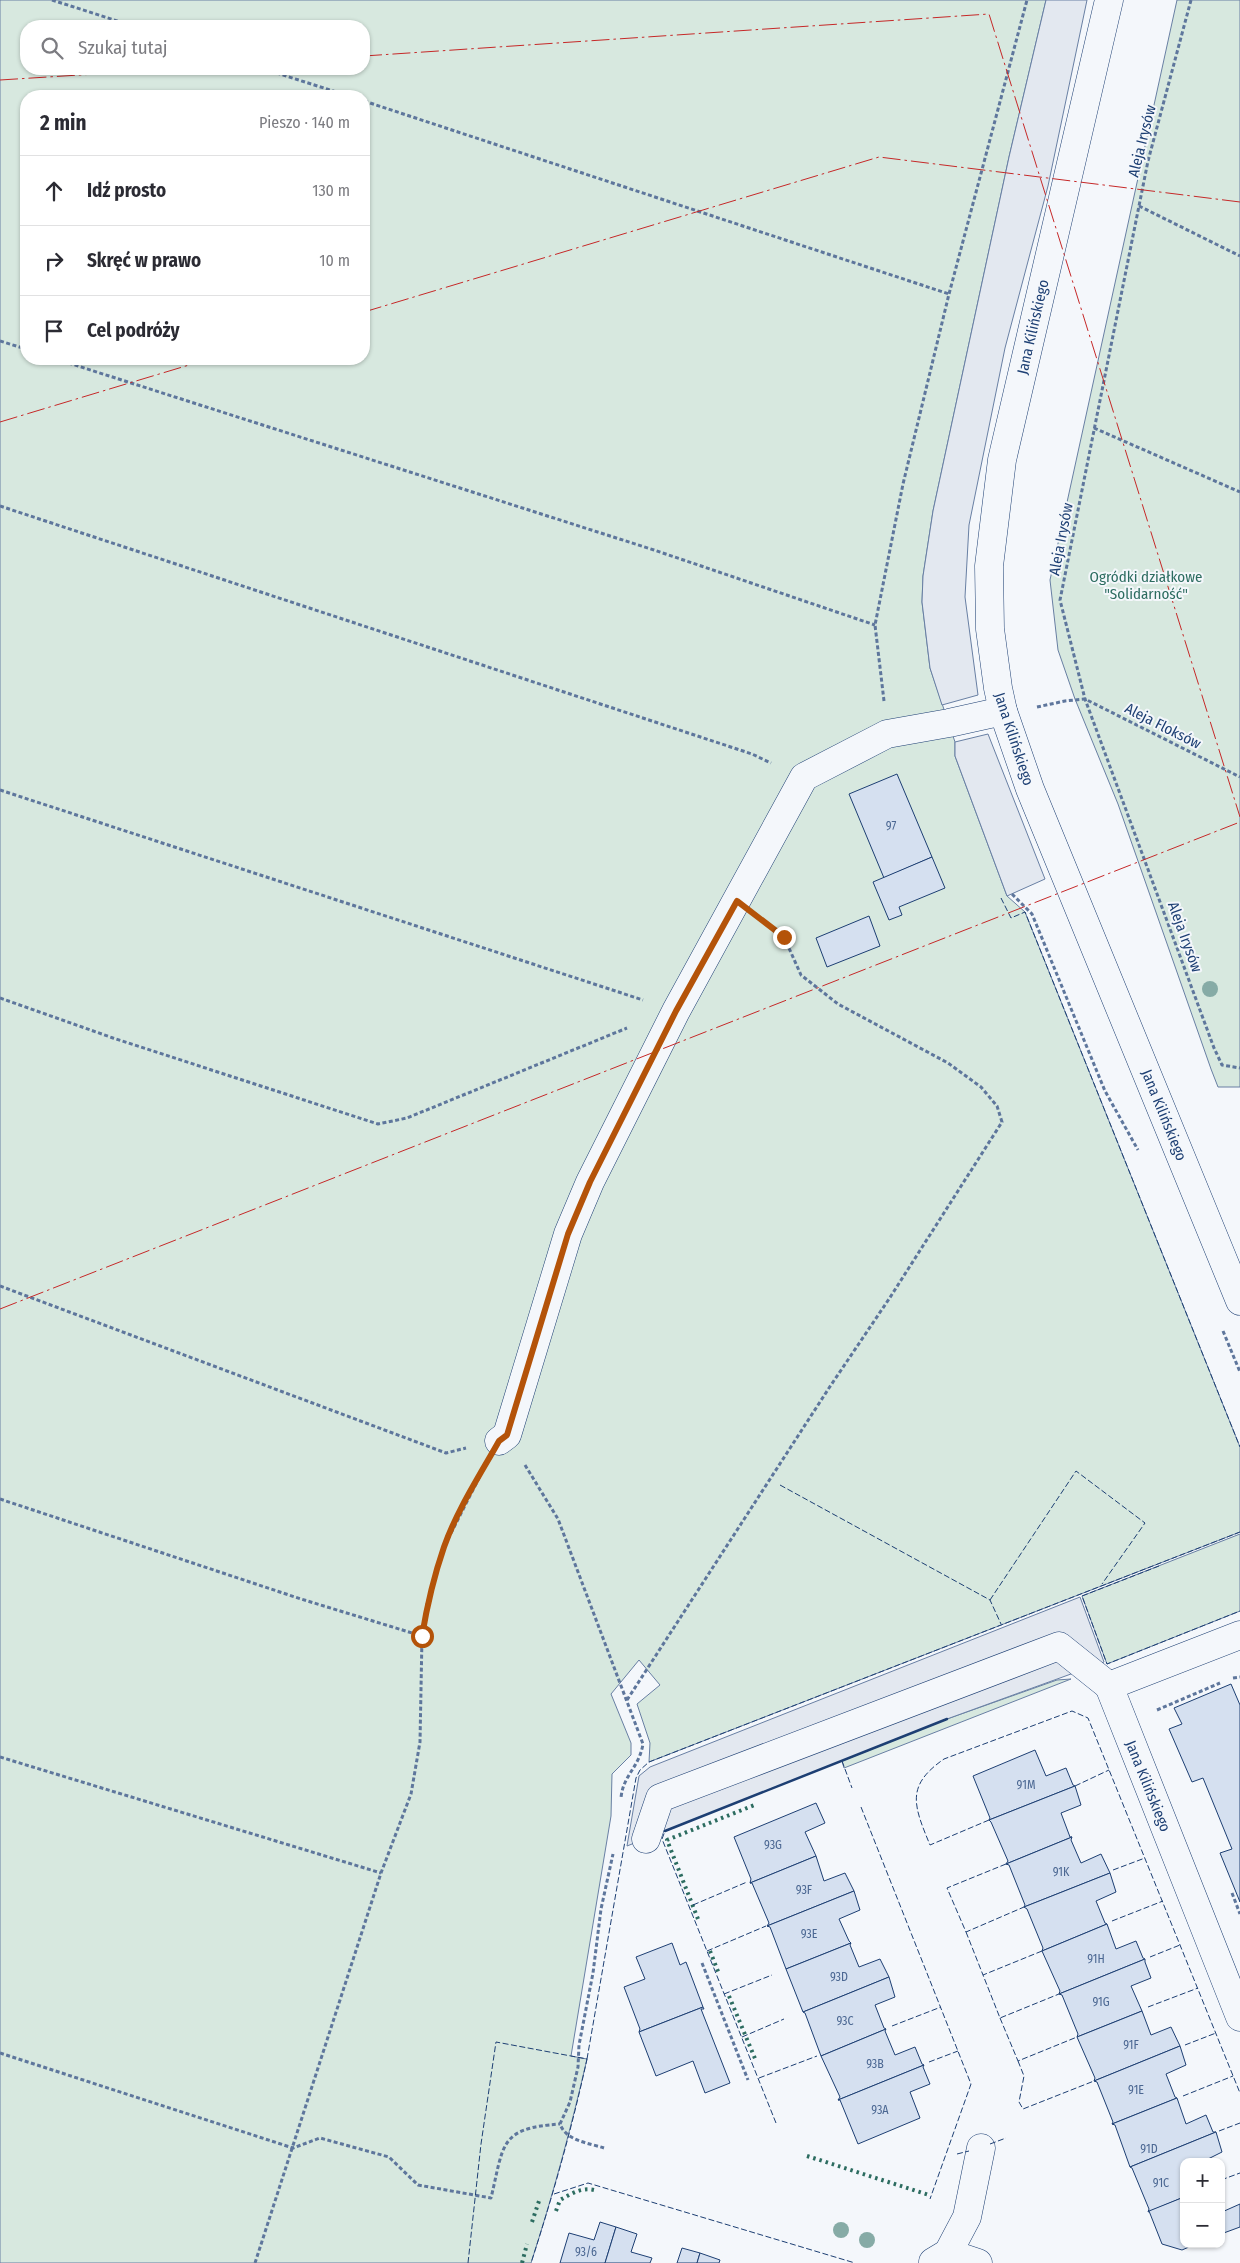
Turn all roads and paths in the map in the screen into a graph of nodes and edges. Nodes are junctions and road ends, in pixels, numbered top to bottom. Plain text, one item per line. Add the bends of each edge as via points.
1 (52, 0) edge
2 (1027, 0) edge
3 (1109, 0) edge
4 (1191, 0) edge
5 (114, 20) edge
6 (283, 75) edge
7 (330, 90) edge
8 (370, 103) edge
9 (1138, 206) junction
10 (1240, 256) edge
11 (949, 294) junction
12 (0, 341) edge
13 (20, 347) edge
14 (75, 365) edge
15 (1094, 428) junction
16 (1240, 492) edge
17 (0, 506) edge
18 (875, 625) junction
19 (1075, 700) dead end
20 (1086, 700) junction
21 (1003, 712) junction
22 (887, 734) junction
23 (804, 777) junction
24 (1240, 777) edge
25 (0, 790) edge
26 (737, 901) junction
27 (0, 998) edge
28 (676, 1011) junction
29 (1240, 1068) edge
30 (0, 1286) edge
31 (1240, 1301) edge
32 (503, 1438) junction
33 (0, 1499) edge
34 (1240, 1635) edge
35 (422, 1636) junction
36 (1240, 1677) edge
37 (1109, 1686) junction
38 (627, 1700) junction
39 (1156, 1710) dead end
40 (0, 1757) edge
41 (620, 1803) dead end
42 (646, 1838) dead end
43 (615, 1845) dead end
44 (381, 1873) junction
45 (702, 1963) dead end
46 (1240, 2017) edge
47 (0, 2053) edge
48 (748, 2080) dead end
49 (560, 2124) junction
50 (293, 2148) junction
51 (604, 2148) dead end
52 (981, 2148) dead end
53 (940, 2258) edge
54 (255, 2263) edge
55 (978, 2263) edge

1 - 5 path
2 - 11 path
3 - 21 street, Jana Kilińskiego via 1002,460 989,566 990,629
4 - 9 path, Aleja Irysów
6 - 7 path
8 - 11 path
9 - 10 path
9 - 15 path, Aleja Irysów
11 - 18 path via 903,484
12 - 13 path
14 - 18 path via 654,550
15 - 16 path
15 - 20 path, Aleja Irysów via 1060,600
17 - 23 path via 752,754
18 - 22 path
19 - 20 path, Aleja Floksów
20 - 24 path, Aleja Floksów
20 - 29 path, Aleja Irysów via 1214,1048 1222,1065
21 - 22 street
21 - 31 street, Jana Kilińskiego via 1030,789
22 - 23 street
23 - 26 street
25 - 28 path
26 - 28 street
26 - 38 path via 784,937 801,974 838,1004 955,1068 981,1087 997,1106 1002,1122
27 - 28 path via 378,1124 407,1118
28 - 32 street via 590,1182 568,1234
30 - 32 path via 446,1453
32 - 35 path via 460,1512 445,1545 427,1604
32 - 38 path via 558,1519
33 - 35 path
34 - 37 street
35 - 44 path via 420,1742 411,1794
36 - 39 path
37 - 42 street via 1059,1646 660,1798
37 - 46 street, Jana Kilińskiego
38 - 41 path via 643,1744 635,1768 625,1778
40 - 44 path
43 - 49 path via 601,1909 578,2067 570,2102
44 - 50 path
45 - 48 path
47 - 50 path
49 - 50 path via 535,2126 511,2137 503,2149 491,2198 418,2185 389,2157 320,2138
49 - 51 path via 563,2132 573,2138
50 - 54 path
52 - 53 street via 967,2217
53 - 55 street

